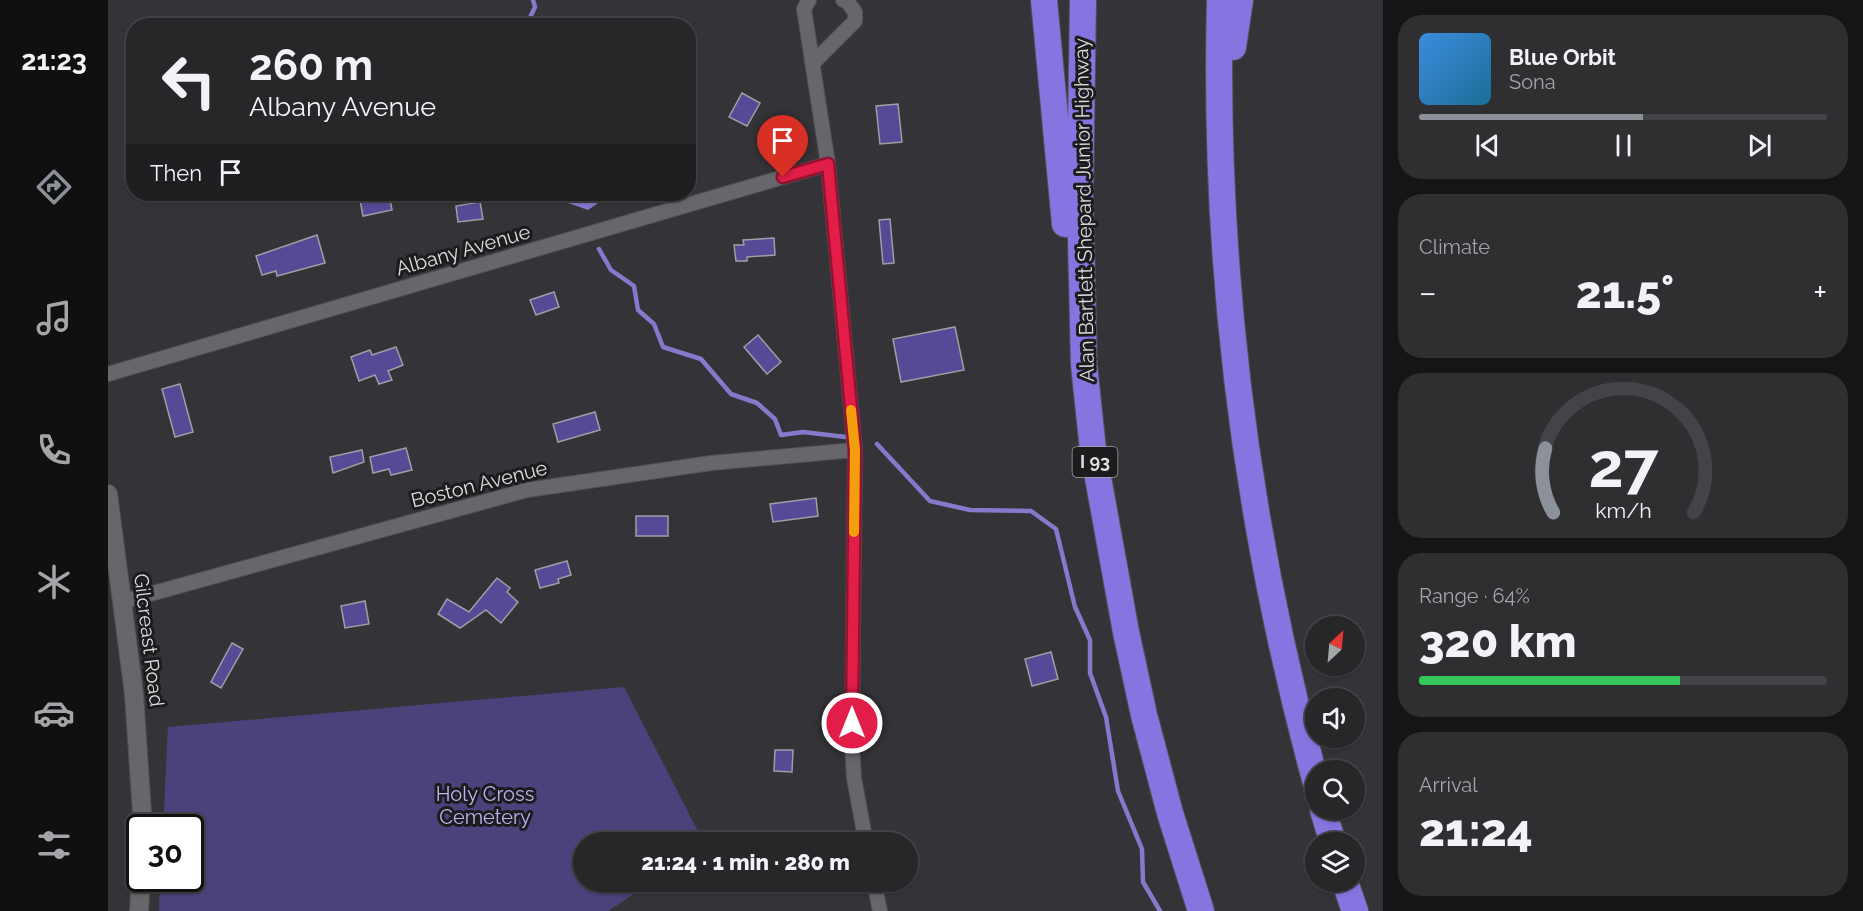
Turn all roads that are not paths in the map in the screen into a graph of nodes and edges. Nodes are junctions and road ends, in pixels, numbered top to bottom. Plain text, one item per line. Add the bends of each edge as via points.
1 (809, 0) edge
2 (843, 0) edge
3 (1044, 0) edge
4 (1083, 0) edge
5 (1220, 0) edge
6 (1240, 0) edge
7 (813, 63) junction
8 (1220, 133) junction
9 (828, 164) junction
10 (1084, 365) junction
11 (108, 374) edge
12 (855, 450) junction
13 (108, 494) edge
14 (121, 602) junction
15 (1310, 760) edge
16 (142, 814) edge
17 (864, 832) edge
18 (140, 892) edge
19 (876, 892) edge
20 (1348, 892) edge
21 (139, 911) edge
22 (880, 911) edge
23 (1201, 911) edge
24 (1355, 911) edge

1 - 7 street via 804,9
2 - 7 street via 855,12 855,21
3 - 10 highway via 1071,285
4 - 10 highway, Alan Bartlett Shepard Junior Highway / I 93 via 1080,197
5 - 8 highway
6 - 8 highway
7 - 9 street
8 - 15 highway via 1228,297 1246,455 1273,610
9 - 11 street, Albany Avenue
9 - 12 street
10 - 23 highway, Alan Bartlett Shepard Junior Highway / I 93 via 1093,450 1126,632 1170,813
12 - 14 street, Boston Avenue via 711,464 527,490
12 - 17 street via 852,744
13 - 14 street, Gilcreast Road
14 - 16 street, Gilcreast Road via 134,694
18 - 21 street
19 - 22 street
20 - 24 highway

